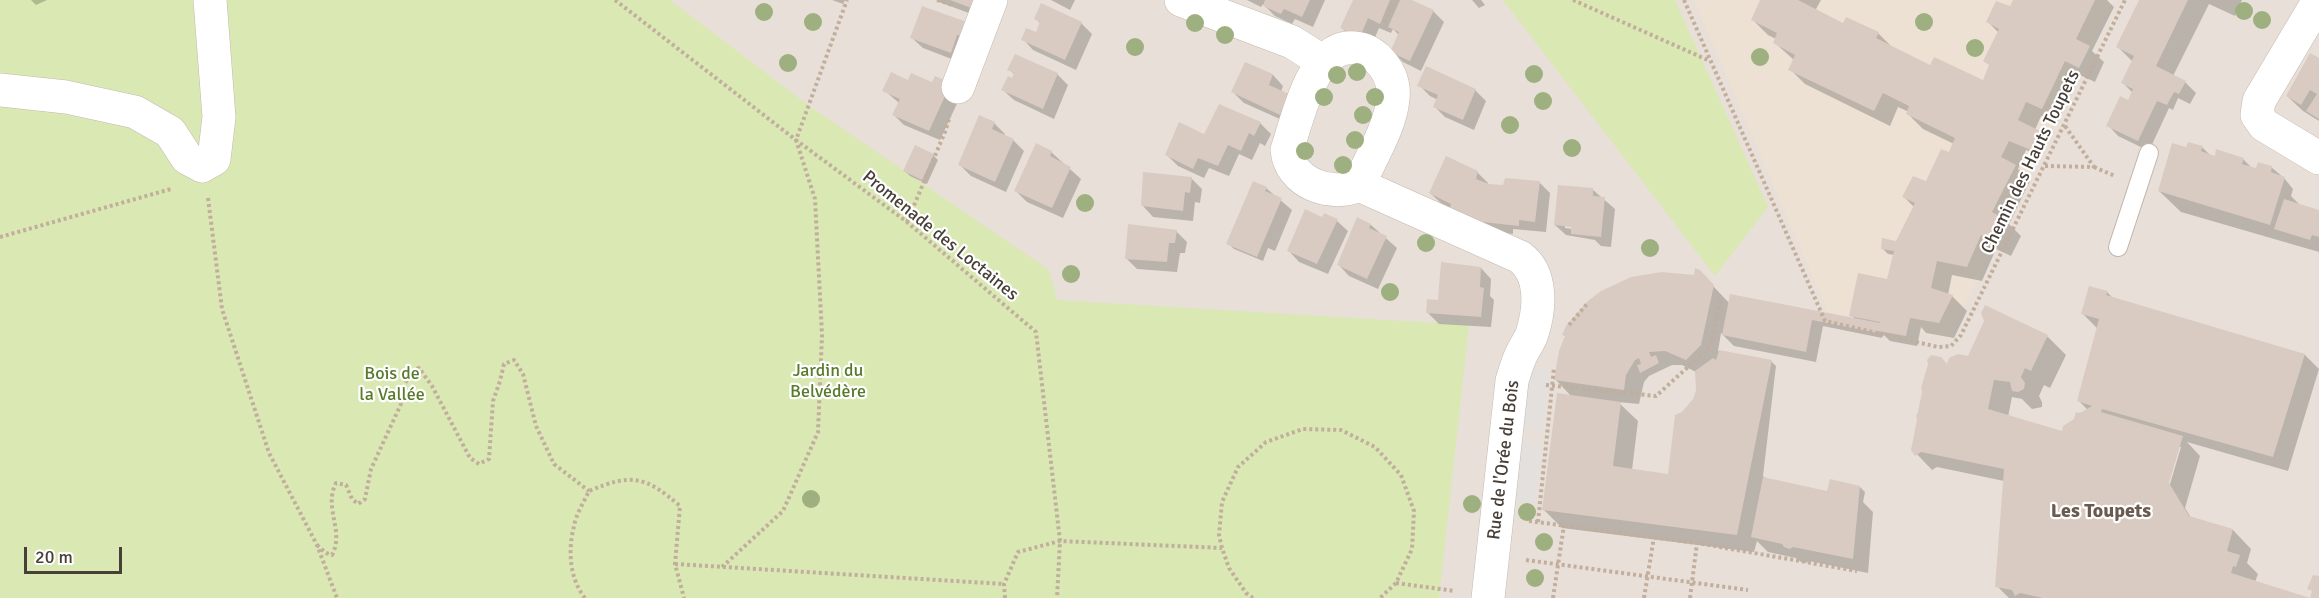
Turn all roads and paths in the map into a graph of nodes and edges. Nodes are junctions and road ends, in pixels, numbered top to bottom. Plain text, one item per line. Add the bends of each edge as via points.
1 (210, 0) edge
2 (615, 0) edge
3 (847, 0) edge
4 (991, 0) edge
5 (1181, 0) edge
6 (1573, 0) edge
7 (1684, 0) edge
8 (2125, 0) edge
9 (2319, 0) edge
10 (1322, 61) junction
11 (1711, 62) junction
12 (958, 87) joint
13 (0, 90) edge
14 (2065, 126) junction
15 (795, 140) junction
16 (2149, 153) dead end
17 (2319, 158) edge
18 (214, 159) junction
19 (2045, 166) junction
20 (1359, 185) junction
21 (177, 189) dead end
22 (907, 222) junction
23 (0, 237) edge
24 (2118, 247) dead end
25 (1721, 299) dead end
26 (1587, 304) dead end
27 (1564, 331) dead end
28 (1555, 358) dead end
29 (1512, 381) junction
30 (589, 491) junction
31 (1521, 520) dead end
32 (1538, 522) junction
33 (1564, 525) junction
34 (1654, 537) junction
35 (1060, 541) junction
36 (1697, 543) junction
37 (317, 545) junction
38 (1222, 548) junction
39 (1517, 559) dead end
40 (675, 564) junction
41 (1558, 564) junction
42 (722, 567) junction
43 (1857, 571) dead end
44 (1647, 577) junction
45 (1692, 582) junction
46 (1396, 583) junction
47 (1004, 584) junction
48 (1748, 590) dead end
49 (1488, 596) edge
50 (337, 598) edge
51 (585, 598) edge
52 (684, 598) edge
53 (1005, 598) edge
54 (1057, 598) edge
55 (1253, 598) edge
56 (1380, 598) edge
57 (1553, 598) edge
58 (1644, 598) edge
59 (1690, 598) edge

1 - 18 street via 219,117
2 - 15 path, Promenade des Loctaines
3 - 15 path
4 - 12 street
5 - 10 street via 1292,42
6 - 11 path
7 - 11 path
8 - 14 path, Chemin des Hauts Toupets
9 - 17 street via 2259,101 2257,115 2264,125
10 - 20 street via 1312,77 1287,150 1288,162 1294,171 1323,189 1342,191
10 - 20 street via 1342,48 1358,48 1376,58 1390,76 1394,98 1390,113
11 - 19 path, Chemin des Hauts Toupets via 1825,321 1938,347 1951,346 1961,335
12 - 22 path via 945,132
13 - 18 street via 66,97 135,112 170,132 187,158 202,166
14 - 19 path, Chemin des Hauts Toupets
14 - 19 path via 2094,167
15 - 22 path, Promenade des Loctaines
15 - 42 path via 815,199 822,335 818,432 783,511
16 - 24 lane
18 - 37 path via 208,192 222,309 269,453
20 - 29 street, Rue de l'Orée du Bois via 1529,263 1538,284 1535,322
21 - 23 path
22 - 35 path, Promenade des Loctaines via 1035,332
25 - 29 path via 1710,346 1656,396
26 - 27 path
28 - 32 path
29 - 49 street, Rue de l'Orée du Bois
30 - 37 path via 554,464 536,426 523,374 514,360 504,364 493,401 489,459 479,464 470,458 419,368 405,383 401,404 371,469 364,499 358,504 346,485 336,483 330,494 336,549 332,555
30 - 40 path via 608,483 643,480 659,488 680,506
30 - 51 path via 574,526 570,562 577,589
31 - 32 path
32 - 33 path
33 - 34 path
33 - 41 path
34 - 36 path
34 - 44 path
35 - 38 path
35 - 47 path via 1018,552
35 - 54 path, Promenade des Loctaines
36 - 43 path
36 - 45 path
37 - 50 path
38 - 46 path via 1222,502 1238,467 1266,441 1303,429 1341,430 1375,447 1401,475 1414,511 1412,549
38 - 55 path via 1229,568
39 - 41 path
40 - 42 path
40 - 52 path
41 - 44 path
41 - 57 path
42 - 47 path
44 - 45 path
44 - 58 path
45 - 48 path
45 - 59 path
46 - 49 path
46 - 56 path
47 - 53 path

